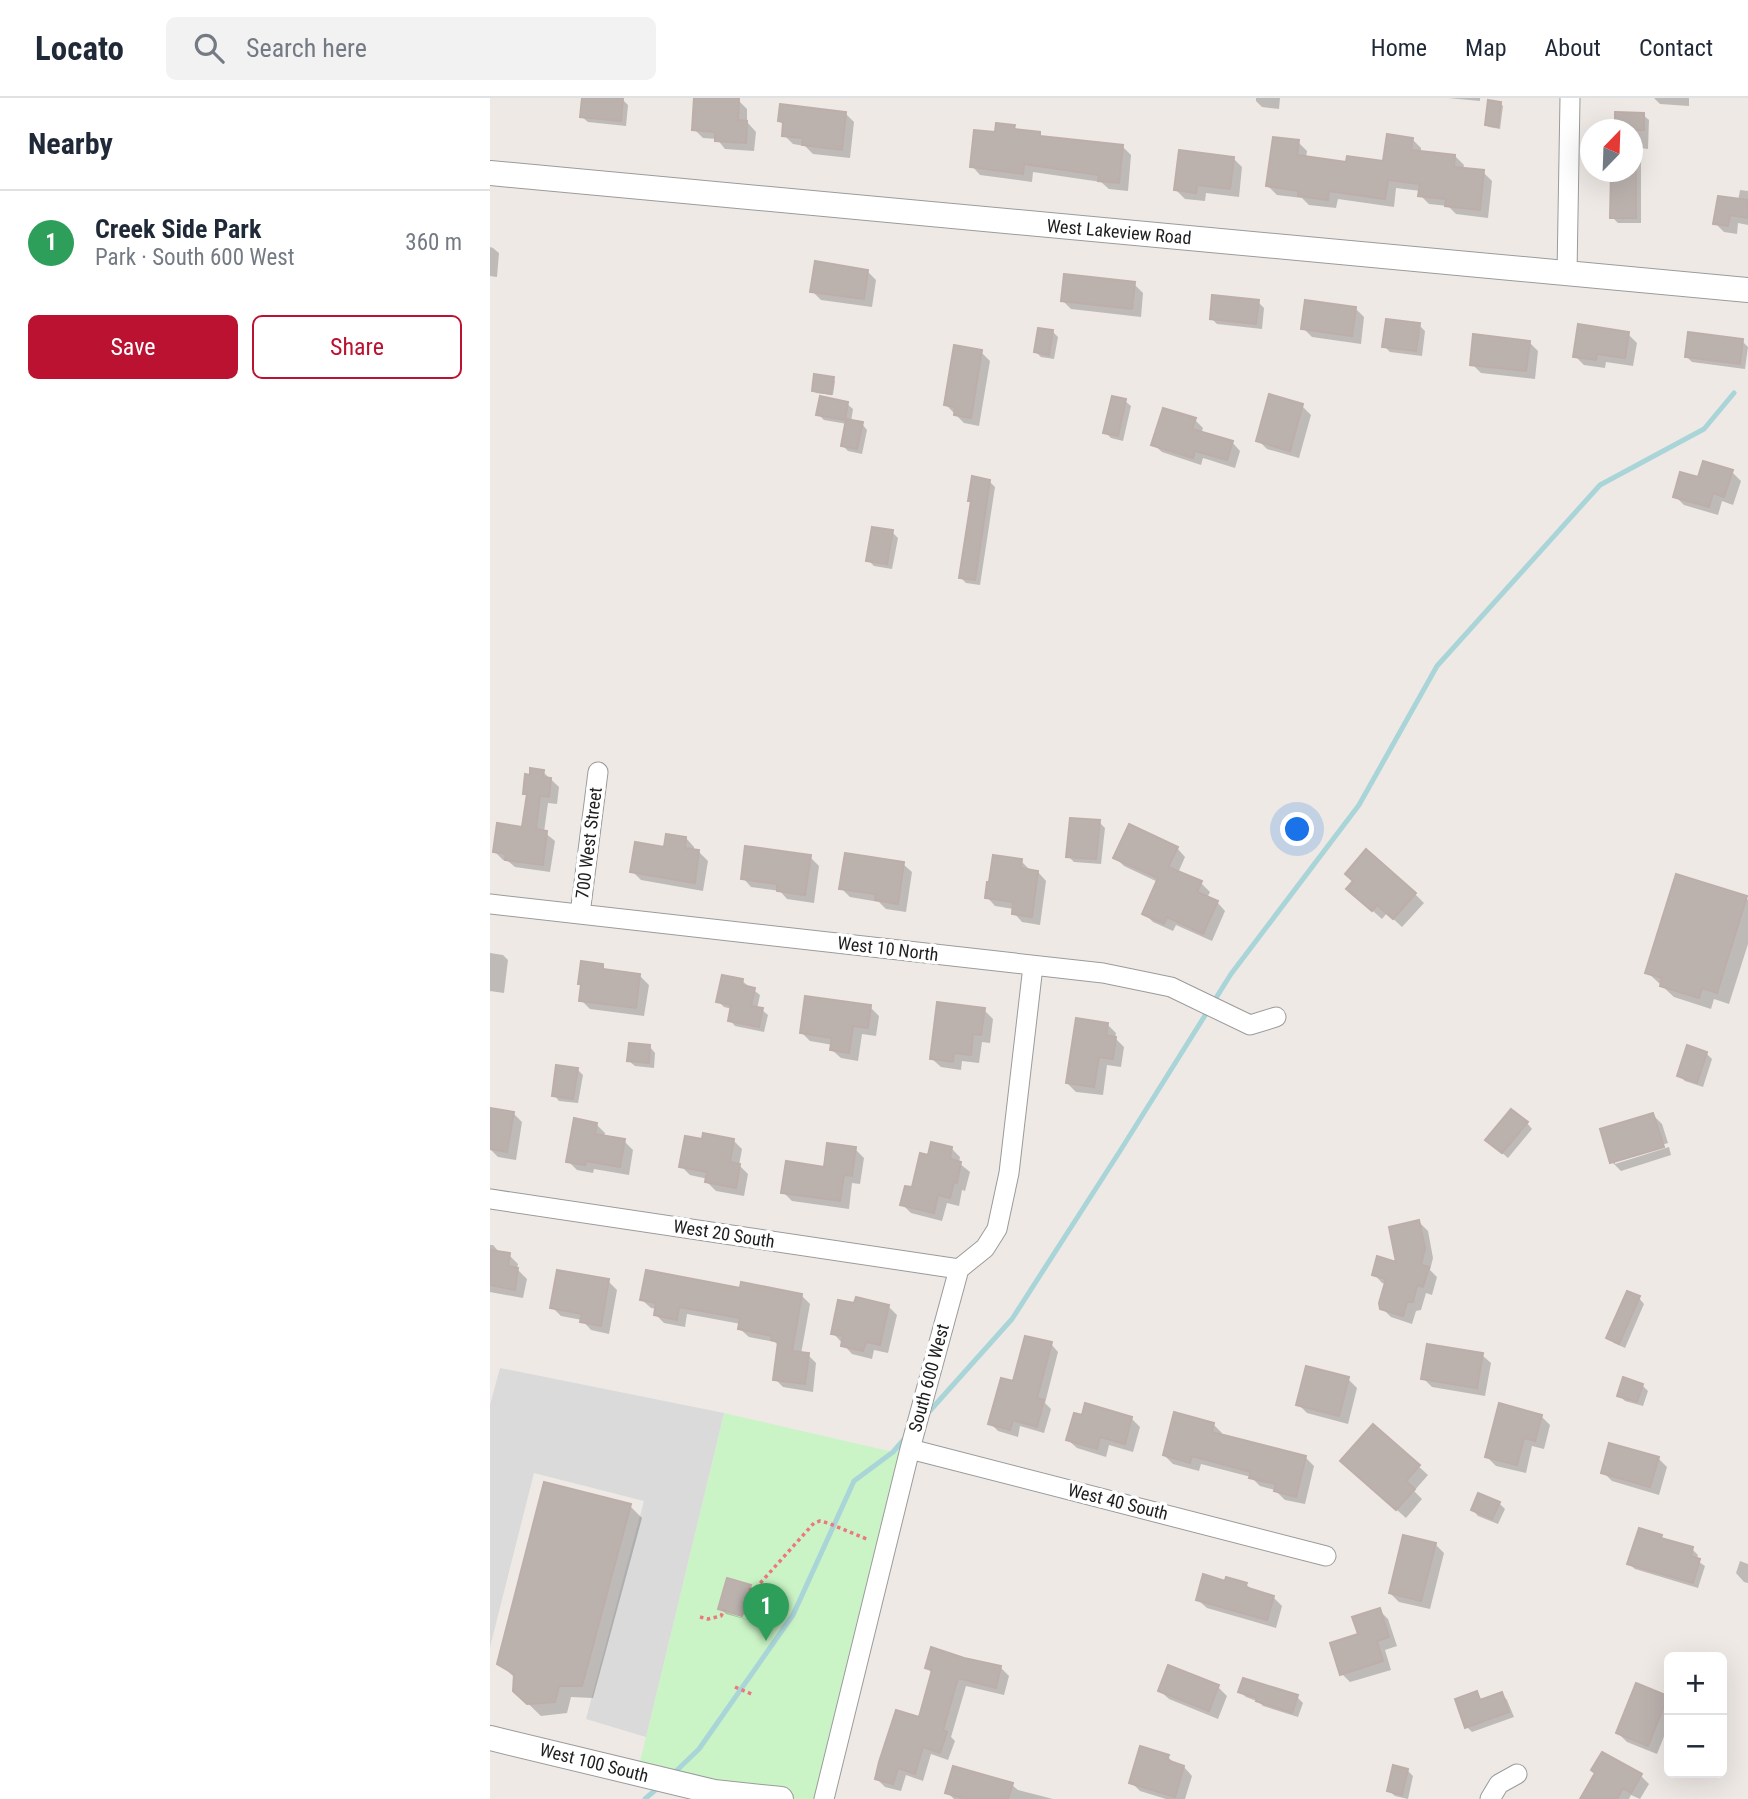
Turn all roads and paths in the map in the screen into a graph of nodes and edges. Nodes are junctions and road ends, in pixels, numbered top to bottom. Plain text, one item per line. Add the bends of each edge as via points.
1 (1570, 98) edge
2 (490, 173) edge
3 (1567, 274) junction
4 (1748, 290) edge
5 (598, 772) dead end
6 (490, 904) edge
7 (580, 914) junction
8 (1034, 966) junction
9 (1276, 1017) dead end
10 (490, 1199) edge
11 (959, 1269) junction
12 (910, 1449) junction
13 (869, 1541) dead end
14 (1326, 1556) dead end
15 (749, 1590) dead end
16 (724, 1610) dead end
17 (700, 1617) dead end
18 (735, 1687) dead end
19 (754, 1695) dead end
20 (490, 1738) edge
21 (1517, 1774) dead end
22 (781, 1799) edge
23 (824, 1799) edge
24 (1490, 1799) edge

1 - 3 street
2 - 3 street, West Lakeview Road
3 - 4 street, West Lakeview Road
5 - 7 street, 700 West Street
6 - 7 street, West 10 North
7 - 8 street, West 10 North
8 - 9 street, West 10 North via 1103,973 1171,987 1250,1025
8 - 11 street via 1009,1172 997,1229 985,1248
10 - 11 street, West 20 South
11 - 12 street, South 600 West
12 - 14 street, West 40 South
12 - 23 street, South 600 West
13 - 15 path via 828,1523 814,1523 755,1589
16 - 17 path via 721,1616
18 - 19 path
20 - 22 street, West 100 South via 713,1792
21 - 24 street via 1499,1784

